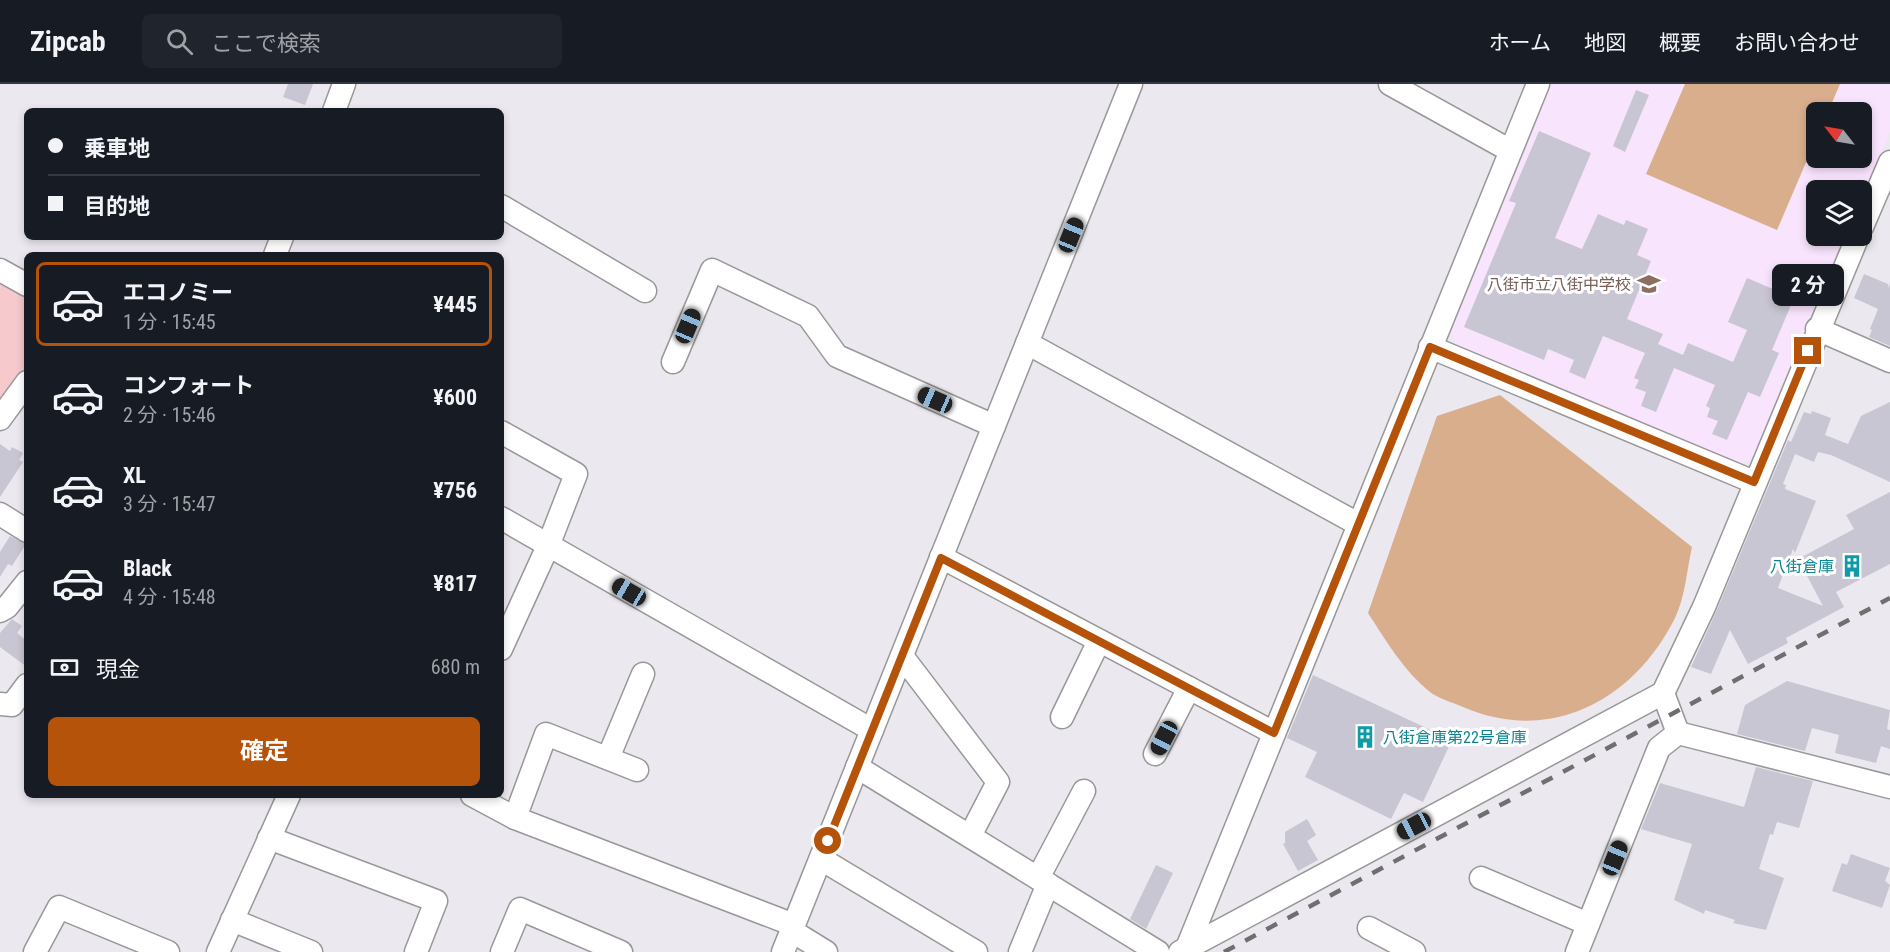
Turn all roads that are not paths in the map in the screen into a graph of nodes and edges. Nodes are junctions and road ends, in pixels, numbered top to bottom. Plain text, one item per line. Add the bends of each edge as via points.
1 (344, 84) edge
2 (1131, 84) edge
3 (1390, 84) edge
4 (1538, 84) edge
5 (337, 108) edge
6 (1509, 150) junction
7 (1890, 162) edge
8 (1872, 204) edge
9 (504, 208) edge
10 (1854, 246) edge
11 (0, 270) edge
12 (24, 283) edge
13 (645, 291) dead end
14 (1817, 329) junction
15 (1028, 343) junction
16 (1430, 347) junction
17 (1890, 361) edge
18 (673, 362) dead end
19 (24, 386) edge
20 (0, 419) edge
21 (994, 426) junction
22 (504, 434) edge
23 (1754, 482) junction
24 (0, 514) edge
25 (504, 520) edge
26 (1358, 524) junction
27 (24, 529) edge
28 (548, 546) junction
29 (941, 558) junction
30 (24, 586) edge
31 (0, 611) edge
32 (1099, 641) junction
33 (504, 642) edge
34 (902, 656) junction
35 (644, 674) dead end
36 (1189, 688) junction
37 (24, 689) edge
38 (1663, 693) junction
39 (0, 704) edge
40 (1062, 717) dead end
41 (872, 730) junction
42 (1274, 733) junction
43 (1678, 733) junction
44 (1155, 754) dead end
45 (608, 758) junction
46 (857, 767) junction
47 (637, 770) dead end
48 (1890, 787) edge
49 (1084, 791) dead end
50 (288, 798) edge
51 (478, 798) edge
52 (515, 818) junction
53 (969, 836) junction
54 (270, 838) junction
55 (820, 859) junction
56 (1481, 878) dead end
57 (1043, 881) junction
58 (232, 920) junction
59 (1588, 924) junction
60 (793, 928) junction
61 (1369, 928) dead end
62 (581, 944) edge
63 (1183, 950) edge
64 (35, 952) edge
65 (168, 952) edge
66 (218, 952) edge
67 (311, 952) edge
68 (416, 952) edge
69 (502, 952) edge
70 (621, 952) edge
71 (783, 952) edge
72 (826, 952) edge
73 (976, 952) edge
74 (1020, 952) edge
75 (1158, 952) edge
76 (1414, 952) edge
77 (1577, 952) edge

1 - 5 street
2 - 15 street
3 - 6 street
4 - 6 street
6 - 16 street
7 - 8 street
9 - 13 street
10 - 14 street
11 - 12 street
14 - 17 street
14 - 23 street
15 - 21 street
15 - 26 street
16 - 23 street
16 - 26 street
18 - 21 street via 712,270 808,316 837,356
19 - 20 street
21 - 29 street
22 - 28 street via 576,474
23 - 38 street via 1704,607
24 - 27 street
25 - 28 street
26 - 42 street
28 - 33 street
28 - 41 street
29 - 32 street
29 - 34 street
30 - 31 street
32 - 36 street
32 - 40 street
34 - 41 street
34 - 53 street via 998,782
35 - 45 street
36 - 42 street
36 - 44 street
37 - 39 street via 12,705
38 - 43 street
38 - 63 street
41 - 46 street
42 - 63 street
43 - 48 street
43 - 59 street via 1659,748
45 - 47 street
45 - 52 street via 546,734
46 - 53 street
46 - 55 street
49 - 57 street
50 - 54 street
51 - 52 street
52 - 60 street
53 - 57 street
54 - 58 street
54 - 68 street via 436,901
55 - 60 street
55 - 73 street
56 - 59 street
57 - 74 street
57 - 75 street
58 - 66 street
58 - 67 street
59 - 77 street
60 - 71 street
60 - 72 street
61 - 76 street
62 - 69 street via 520,909
62 - 70 street
64 - 65 street via 59,907

